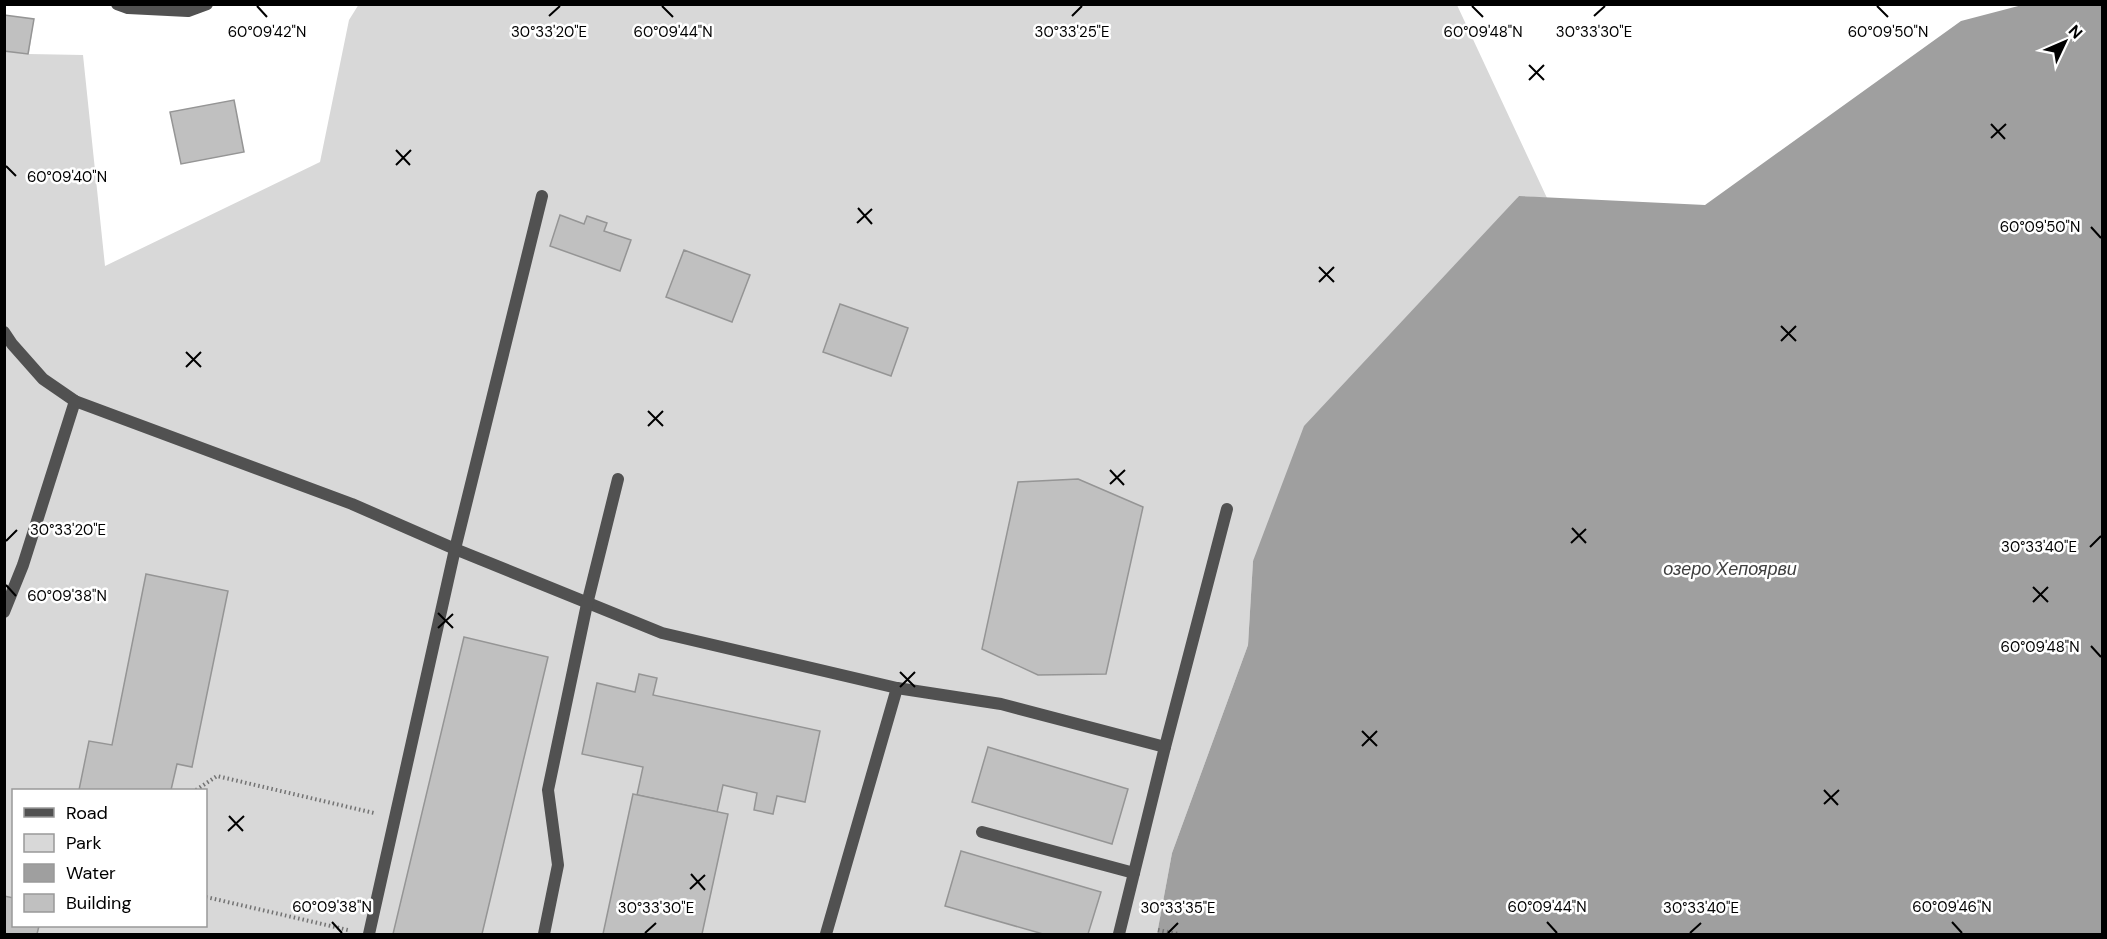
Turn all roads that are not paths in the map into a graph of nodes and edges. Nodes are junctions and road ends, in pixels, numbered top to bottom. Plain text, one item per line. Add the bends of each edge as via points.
1 (117, 4) edge
2 (207, 4) edge
3 (542, 196) dead end
4 (4, 332) edge
5 (75, 401) junction
6 (618, 479) dead end
7 (1227, 509) dead end
8 (455, 549) junction
9 (587, 604) junction
10 (4, 612) edge
11 (897, 688) junction
12 (1165, 747) junction
13 (982, 832) dead end
14 (1134, 873) junction
15 (369, 934) edge
16 (544, 934) edge
17 (826, 934) edge
18 (1119, 934) edge

1 - 2 street via 188,11
3 - 8 street
4 - 5 street via 43,379
5 - 8 street via 352,504
5 - 10 street via 23,565
6 - 9 street
7 - 12 street
8 - 9 street
8 - 15 street
9 - 11 street via 662,633
9 - 16 street via 548,790 558,865
11 - 12 street via 1001,704
11 - 17 street
12 - 14 street
13 - 14 street
14 - 18 street

